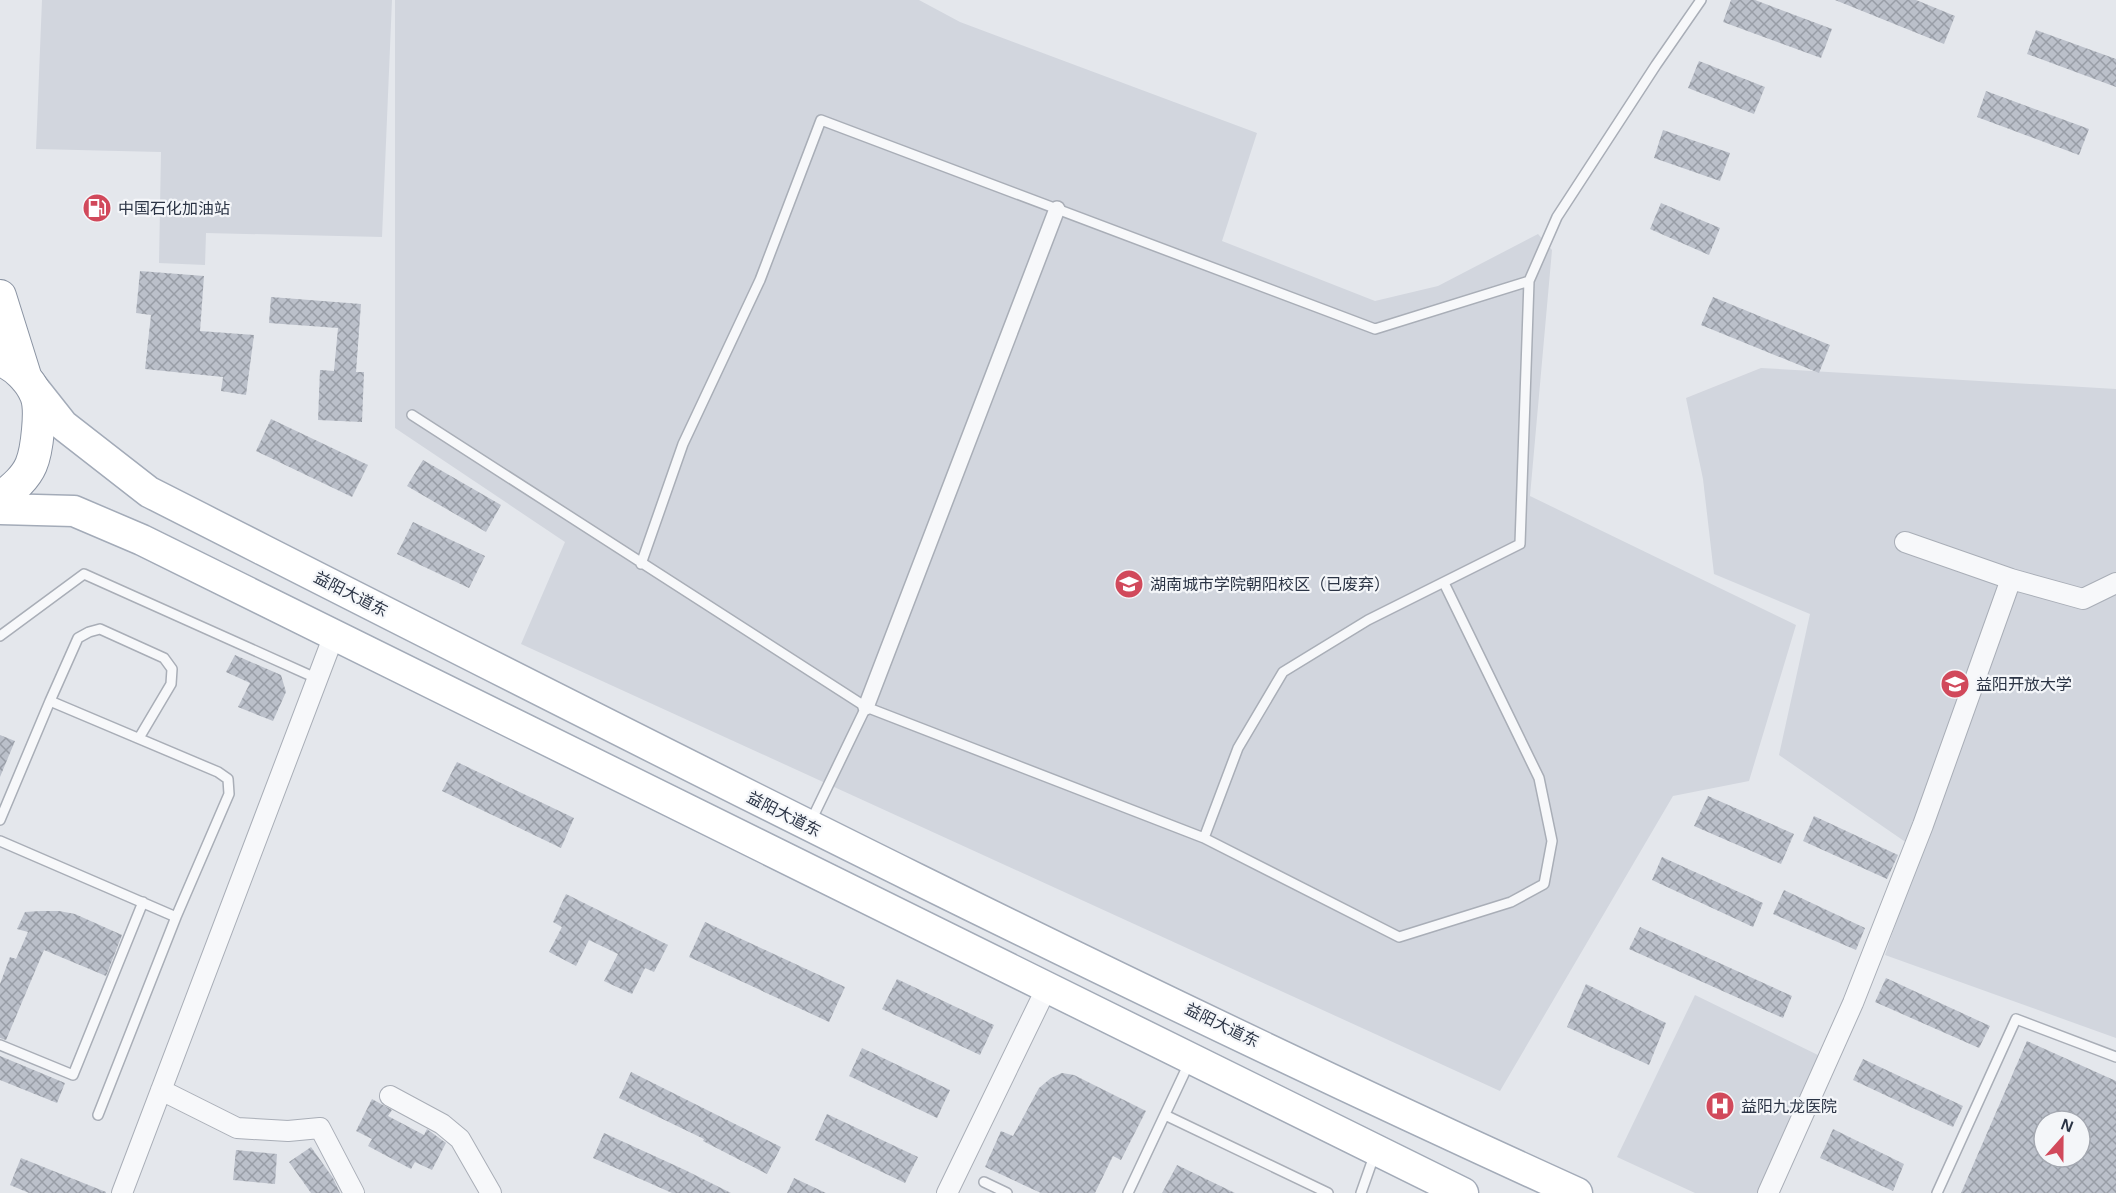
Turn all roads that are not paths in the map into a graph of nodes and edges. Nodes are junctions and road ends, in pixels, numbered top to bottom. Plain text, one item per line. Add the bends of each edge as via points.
1 (1701, 0) edge
2 (1057, 209) junction
3 (1528, 281) junction
4 (0, 296) edge
5 (0, 360) edge
6 (26, 380) junction
7 (412, 415) dead end
8 (0, 500) edge
9 (0, 509) edge
10 (212, 524) junction
11 (1905, 542) dead end
12 (192, 564) junction
13 (641, 564) junction
14 (2012, 579) junction
15 (1444, 583) junction
16 (2116, 584) edge
17 (334, 635) junction
18 (0, 636) edge
19 (318, 679) junction
20 (50, 701) junction
21 (866, 707) junction
22 (139, 738) junction
23 (0, 820) edge
24 (808, 826) junction
25 (1204, 838) junction
26 (0, 841) edge
27 (143, 902) junction
28 (176, 917) junction
29 (1047, 987) junction
30 (0, 1045) edge
31 (2116, 1057) edge
32 (1191, 1059) junction
33 (161, 1090) junction
34 (390, 1096) dead end
35 (98, 1115) dead end
36 (1165, 1116) junction
37 (1376, 1151) junction
38 (984, 1182) dead end
39 (122, 1193) edge
40 (354, 1193) edge
41 (491, 1193) edge
42 (947, 1193) edge
43 (1007, 1193) edge
44 (1128, 1193) edge
45 (1328, 1193) edge
46 (1361, 1193) edge
47 (1463, 1193) edge
48 (1578, 1193) edge
49 (1768, 1193) edge
50 (1937, 1193) edge

1 - 3 lane via 1557,217
2 - 3 lane via 1375,329
2 - 13 lane via 821,120 759,280 683,444
2 - 21 street
3 - 15 lane via 1520,544
4 - 6 highway
5 - 6 highway via 10,363
6 - 8 highway via 37,397 38,430 32,464
6 - 10 main road, 益阳大道东 via 63,425 148,492
7 - 13 lane
9 - 12 main road via 74,511
10 - 12 main road
10 - 24 main road, 益阳大道东
11 - 14 street
12 - 17 main road
13 - 21 lane
14 - 16 street via 2083,599
14 - 49 street via 1858,992
15 - 25 lane via 1368,620 1283,672 1238,748
15 - 25 lane via 1539,778 1552,841 1544,884 1511,902 1399,937
17 - 19 street
17 - 29 main road
18 - 19 lane via 84,574
19 - 33 street
20 - 22 lane
20 - 22 lane via 78,638 100,629 164,658 172,669 171,684
20 - 23 lane
21 - 24 lane
21 - 25 lane
22 - 28 lane via 228,779 229,794
24 - 48 main road, 益阳大道东 via 1437,1130
26 - 27 lane
27 - 28 lane
27 - 30 lane via 73,1075
28 - 35 lane
29 - 32 main road
29 - 42 street
31 - 50 lane via 2016,1019
32 - 36 lane
32 - 37 main road
33 - 39 street
33 - 40 street via 237,1128 320,1128
34 - 41 street via 460,1139
36 - 44 lane
36 - 45 lane
37 - 46 lane
37 - 47 main road
38 - 43 lane

